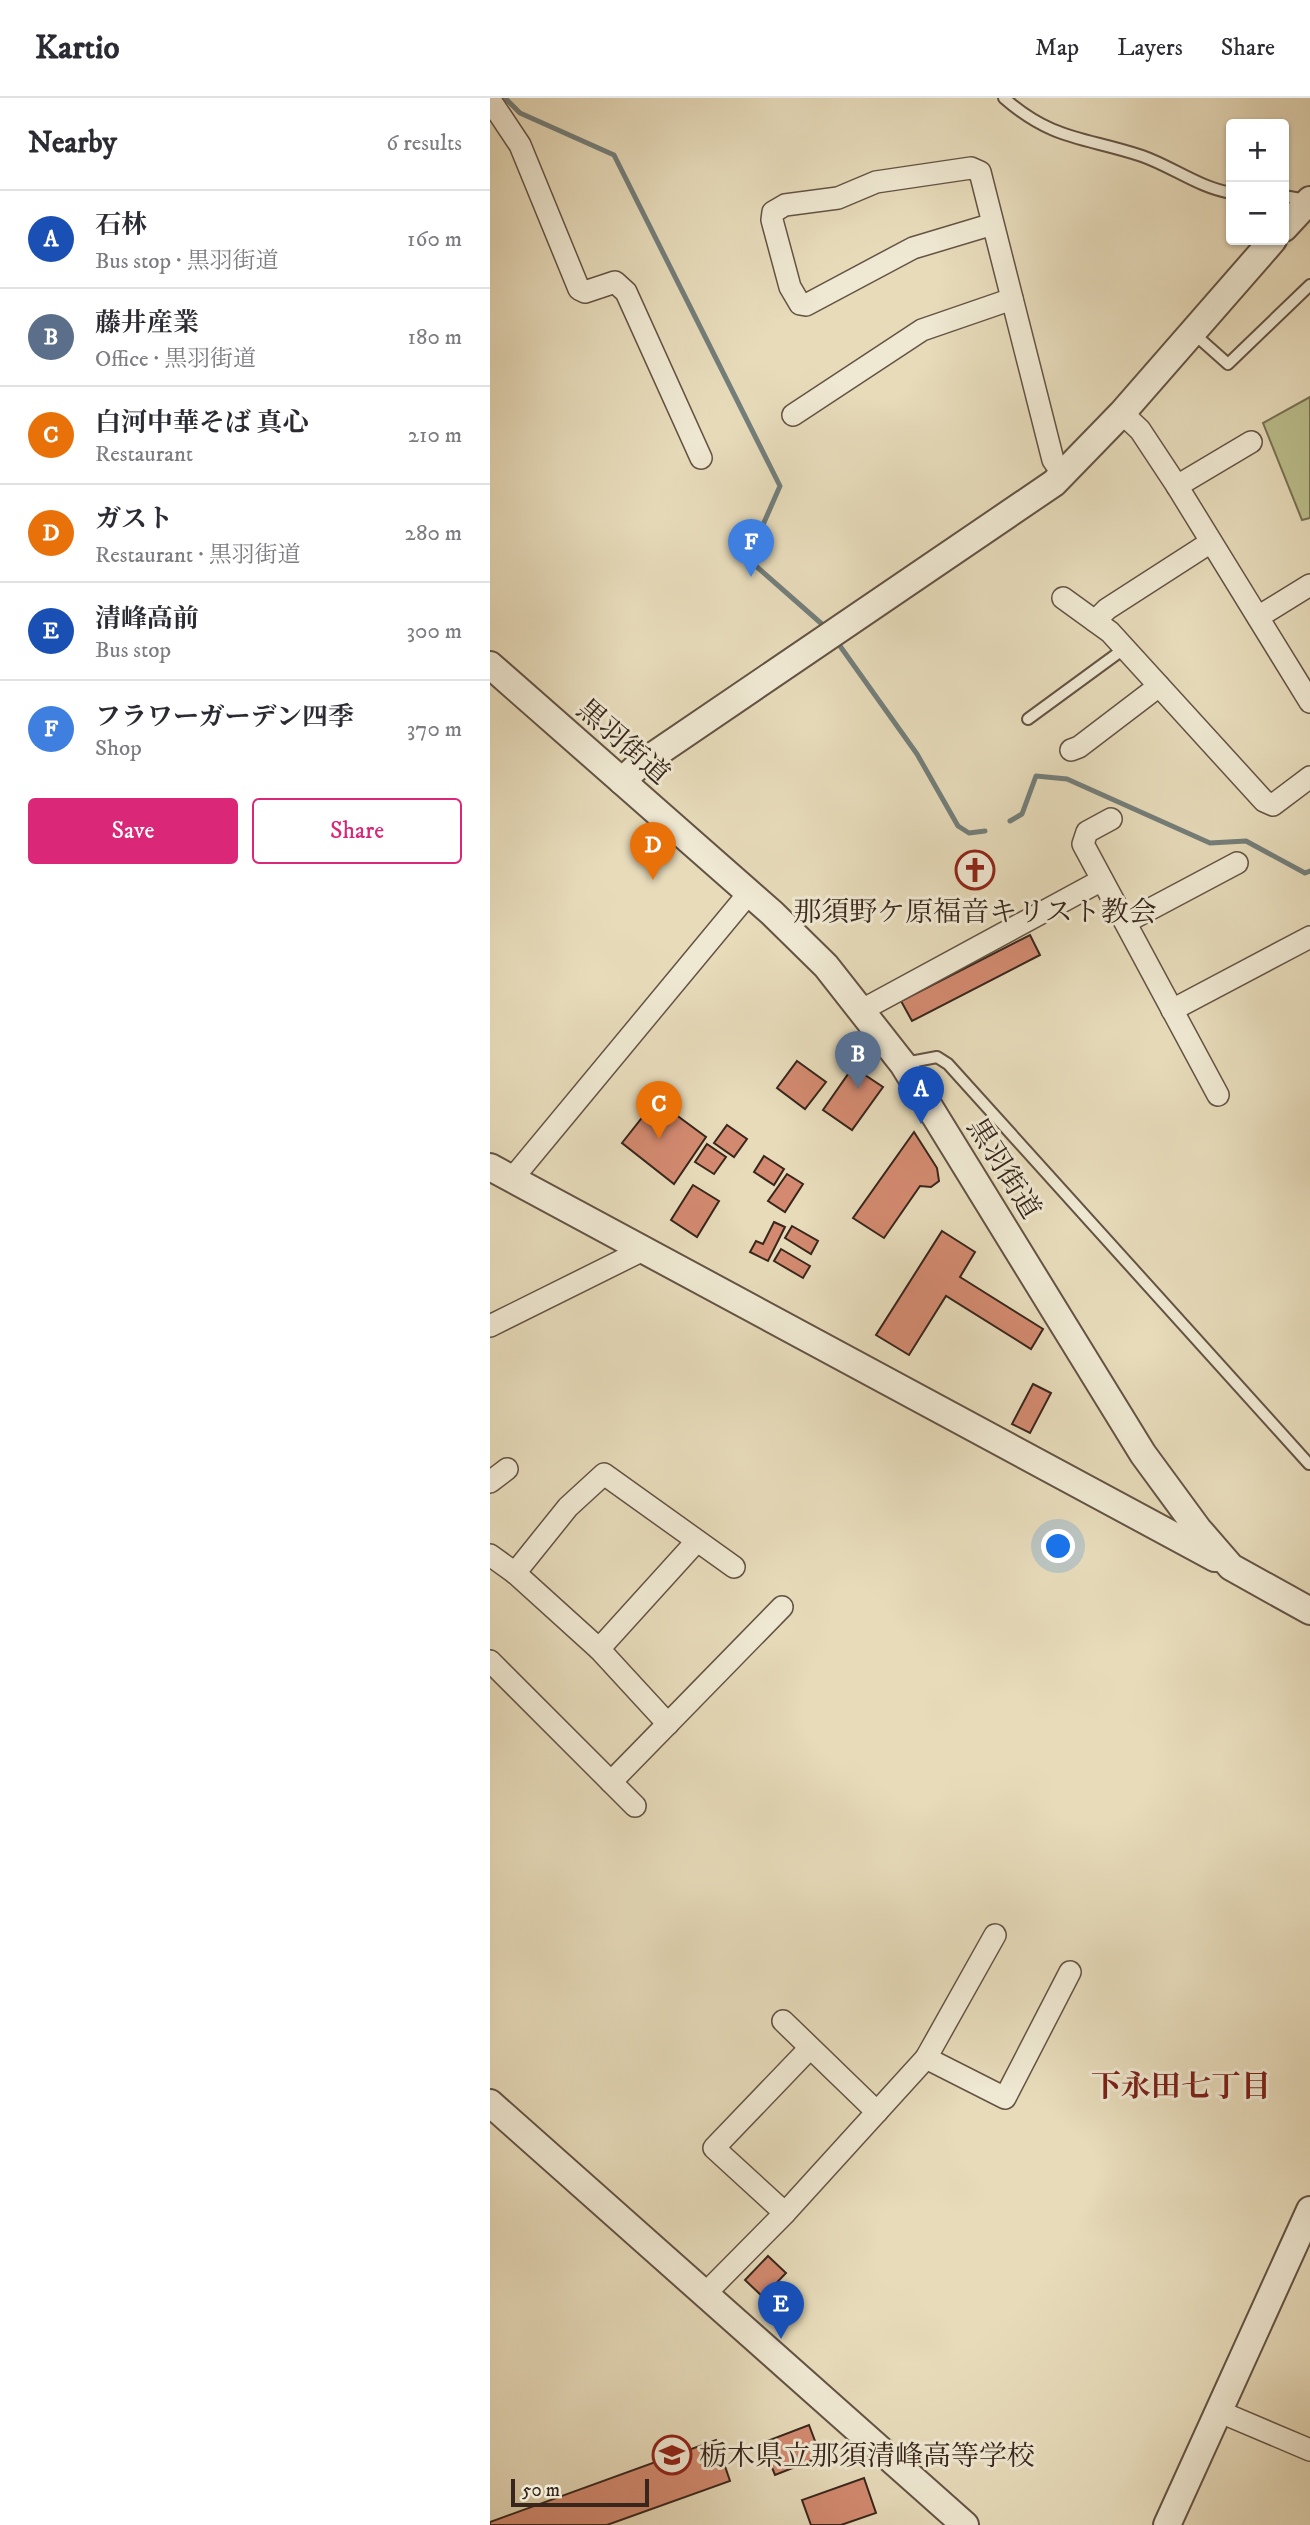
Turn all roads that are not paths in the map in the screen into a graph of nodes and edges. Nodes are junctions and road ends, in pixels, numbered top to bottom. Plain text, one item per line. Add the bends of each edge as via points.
1 (1004, 98) edge
2 (490, 100) edge
3 (1226, 192) edge
4 (1301, 199) edge
5 (1289, 219) edge
6 (993, 225) junction
7 (1269, 245) edge
8 (1310, 285) edge
9 (1012, 299) junction
10 (1192, 332) junction
11 (1122, 413) junction
12 (793, 415) dead end
13 (1251, 442) dead end
14 (701, 458) dead end
15 (1063, 474) junction
16 (1177, 486) junction
17 (1211, 542) junction
18 (1310, 585) edge
19 (1063, 598) dead end
20 (1258, 617) junction
21 (1095, 621) junction
22 (1125, 648) junction
23 (490, 665) edge
24 (1159, 686) junction
25 (1310, 702) edge
26 (1028, 719) dead end
27 (1071, 750) dead end
28 (1310, 777) edge
29 (622, 781) junction
30 (1111, 819) dead end
31 (1237, 863) dead end
32 (1102, 880) junction
33 (749, 893) junction
34 (1126, 922) junction
35 (1310, 937) edge
36 (862, 1010) junction
37 (1172, 1010) junction
38 (903, 1064) junction
39 (1218, 1095) dead end
40 (501, 1173) edge
41 (645, 1249) junction
42 (490, 1326) edge
43 (1309, 1464) edge
44 (507, 1469) dead end
45 (490, 1482) edge
46 (696, 1542) junction
47 (490, 1555) edge
48 (734, 1567) dead end
49 (1231, 1567) junction
50 (515, 1573) junction
51 (782, 1607) dead end
52 (1310, 1611) edge
53 (599, 1649) junction
54 (490, 1661) edge
55 (668, 1724) junction
56 (611, 1782) junction
57 (635, 1806) dead end
58 (995, 1935) dead end
59 (1070, 1972) dead end
60 (783, 2021) dead end
61 (809, 2049) junction
62 (926, 2058) junction
63 (490, 2103) edge
64 (877, 2112) junction
65 (1310, 2210) edge
66 (785, 2213) junction
67 (1304, 2237) edge
68 (705, 2294) junction
69 (1219, 2411) junction
70 (1310, 2450) edge
71 (965, 2525) edge
72 (1167, 2525) edge

1 - 3 lane via 1052,132 1142,156 1195,183
2 - 14 street via 520,145 579,289 585,292 615,282 626,292
4 - 5 street
6 - 6 street via 980,172 971,168 876,182 826,201 785,205 773,212 772,220 790,287 800,304 806,305 913,248
6 - 9 street
7 - 10 street
8 - 10 lane via 1228,364
9 - 12 street via 922,330
9 - 15 street via 1053,460
10 - 11 street
11 - 15 street
11 - 16 street via 1140,430
13 - 16 street
15 - 29 street
16 - 17 street
17 - 20 street
17 - 21 street via 1107,608
18 - 20 street
19 - 21 street
20 - 25 street
21 - 22 street
22 - 24 street
22 - 26 lane
23 - 29 street, 黒羽街道
24 - 27 street
24 - 28 street via 1264,802 1273,805
29 - 33 street, 黒羽街道
30 - 32 street via 1087,832 1083,844
31 - 34 street
32 - 34 street
32 - 36 street
33 - 36 street, 黒羽街道 via 826,965
33 - 40 street
34 - 37 street
35 - 37 street
36 - 38 street, 黒羽街道
37 - 39 street
38 - 43 lane via 937,1057 948,1064
38 - 49 street, 黒羽街道 via 1143,1454
40 - 41 street
41 - 42 street
41 - 49 street
44 - 45 street
46 - 48 street
46 - 50 street via 604,1474 569,1507
46 - 53 street
47 - 50 street
49 - 52 street, 黒羽街道
50 - 53 street
51 - 55 street
53 - 55 street
54 - 56 street
55 - 56 street
56 - 57 street
58 - 62 street
59 - 62 street via 1005,2098
60 - 61 street
61 - 64 street
61 - 66 street via 714,2148
62 - 64 street
63 - 68 street
64 - 66 street
65 - 67 street
66 - 68 street
67 - 69 street
68 - 71 street
69 - 70 street
69 - 72 street

